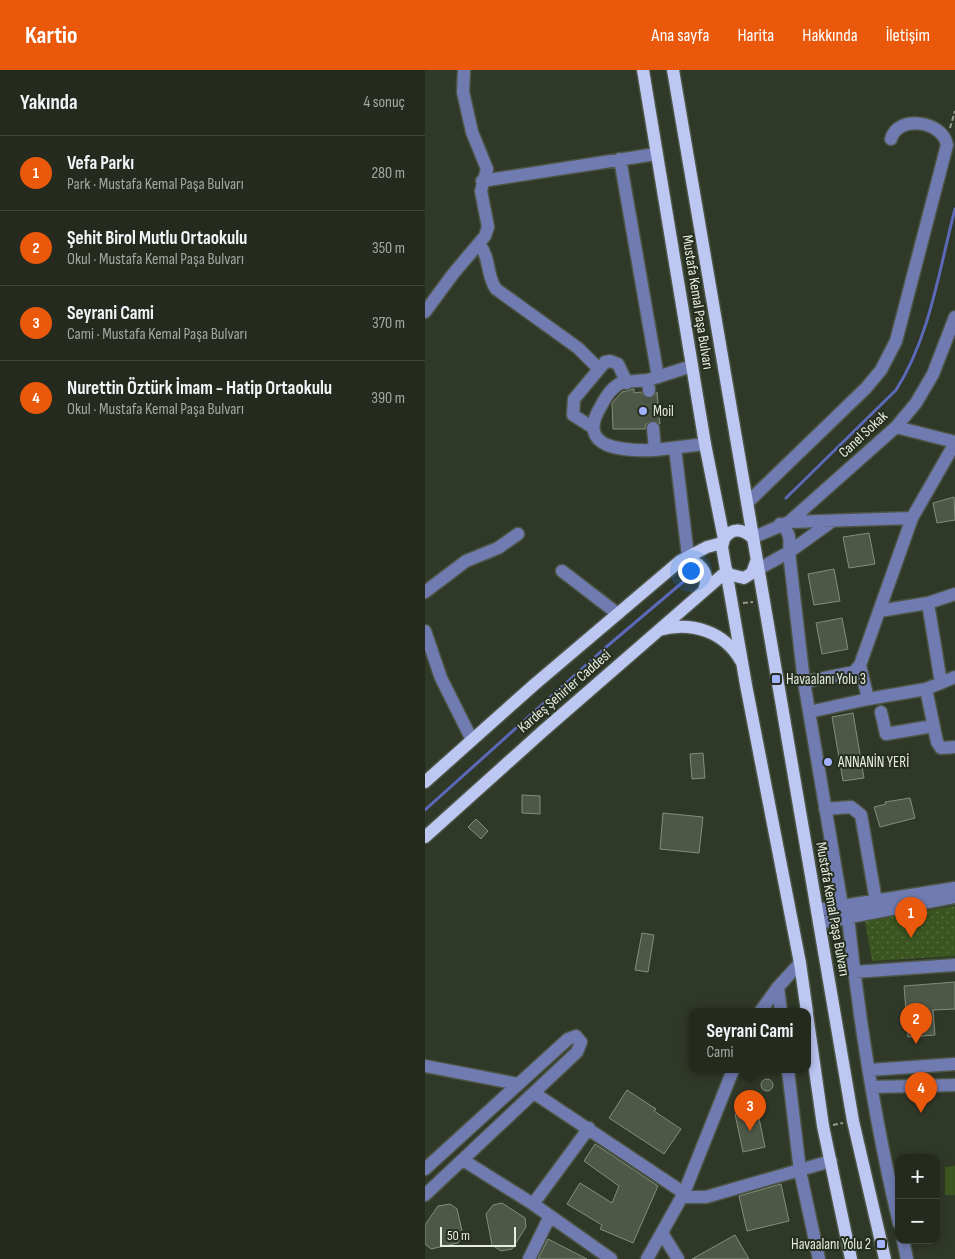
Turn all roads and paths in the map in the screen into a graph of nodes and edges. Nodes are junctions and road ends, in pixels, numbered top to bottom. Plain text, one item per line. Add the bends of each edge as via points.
1 (464, 70) edge
2 (643, 70) edge
3 (673, 70) edge
4 (891, 139) dead end
5 (657, 154) junction
6 (620, 159) junction
7 (482, 181) junction
8 (479, 244) junction
9 (425, 312) edge
10 (955, 317) edge
11 (692, 366) junction
12 (599, 369) junction
13 (627, 383) junction
14 (652, 383) junction
15 (592, 427) junction
16 (896, 427) junction
17 (653, 428) tunnel mouth
18 (955, 442) edge
19 (705, 444) junction
20 (675, 448) junction
21 (655, 450) junction
22 (817, 500) junction
23 (748, 502) junction
24 (912, 518) junction
25 (828, 522) junction
26 (785, 524) junction
27 (519, 534) dead end
28 (752, 538) junction
29 (723, 541) junction
30 (789, 552) junction
31 (684, 559) junction
32 (757, 566) junction
33 (562, 571) dead end
34 (727, 573) junction
35 (704, 590) junction
36 (425, 592) edge
37 (955, 594) edge
38 (762, 600) junction
39 (928, 603) junction
40 (732, 605) junction
41 (879, 611) junction
42 (618, 614) junction
43 (659, 630) junction
44 (425, 631) edge
45 (743, 664) junction
46 (860, 665) junction
47 (955, 677) edge
48 (804, 682) junction
49 (941, 683) junction
50 (926, 689) junction
51 (868, 699) junction
52 (809, 712) junction
53 (881, 712) dead end
54 (933, 726) junction
55 (472, 740) junction
56 (955, 747) edge
57 (425, 782) edge
58 (825, 809) junction
59 (425, 837) edge
60 (955, 888) edge
61 (955, 897) edge
62 (875, 901) junction
63 (845, 912) junction
64 (818, 916) junction
65 (800, 963) junction
66 (955, 965) edge
67 (854, 972) junction
68 (778, 987) junction
69 (763, 1008) edge
70 (781, 1008) edge
71 (806, 1008) edge
72 (811, 1041) edge
73 (955, 1064) edge
74 (425, 1066) edge
75 (869, 1070) junction
76 (732, 1073) edge
77 (788, 1073) edge
78 (518, 1084) junction
79 (955, 1085) edge
80 (872, 1087) junction
81 (534, 1093) junction
82 (853, 1121) junction
83 (823, 1126) junction
84 (589, 1128) junction
85 (463, 1160) junction
86 (831, 1161) junction
87 (425, 1169) edge
88 (800, 1171) junction
89 (425, 1195) edge
90 (683, 1195) junction
91 (895, 1203) edge
92 (533, 1204) junction
93 (550, 1216) junction
94 (662, 1233) junction
95 (904, 1244) edge
96 (529, 1259) edge
97 (611, 1259) edge
98 (647, 1259) edge
99 (679, 1259) edge
100 (819, 1259) edge
101 (851, 1259) edge
102 (885, 1259) edge
103 (907, 1259) edge

1 - 7 street via 463,92 472,132 487,169
2 - 5 main road, Mustafa Kemal Paşa Bulvarı
3 - 23 main road, Mustafa Kemal Paşa Bulvarı
4 - 23 street via 900,126 918,124 939,132 947,146 897,341 881,370 866,388
5 - 6 street
5 - 11 main road, Mustafa Kemal Paşa Bulvarı
6 - 7 street
6 - 14 street
7 - 8 street via 488,227
8 - 9 street
8 - 12 street via 488,259 491,280 496,289 578,348
10 - 16 street, Canel Sokak via 933,374 916,403
11 - 14 street
11 - 19 main road, Mustafa Kemal Paşa Bulvarı
12 - 13 street via 605,362 614,362
12 - 15 street via 573,404 573,415
13 - 14 street
13 - 15 street via 621,383 611,391
15 - 21 street via 596,437 616,448
16 - 18 street
16 - 22 street, Canel Sokak
17 - 21 street
18 - 24 street
19 - 20 street
19 - 29 main road, Mustafa Kemal Paşa Bulvarı
20 - 21 street
20 - 31 street
22 - 25 street via 818,517
22 - 26 street, Canel Sokak
23 - 28 main road, Mustafa Kemal Paşa Bulvarı
24 - 25 street
24 - 41 street
25 - 26 street
25 - 30 street
26 - 28 street, Canel Sokak
26 - 30 street via 790,540
27 - 36 street via 466,561
28 - 29 main road via 738,530 729,532
28 - 32 main road
29 - 31 main road, Kardeş Şehirler Caddesi
29 - 34 main road
30 - 32 street
30 - 48 street
31 - 35 main road via 702,568 706,576
31 - 42 main road, Kardeş Şehirler Caddesi
32 - 34 main road via 745,578
32 - 38 main road, Mustafa Kemal Paşa Bulvarı
33 - 42 street
34 - 35 main road, Kardeş Şehirler Caddesi
34 - 40 main road
35 - 43 main road, Kardeş Şehirler Caddesi
37 - 39 street
38 - 40 path
38 - 64 main road, Mustafa Kemal Paşa Bulvarı
39 - 41 street
39 - 49 street
40 - 45 main road
41 - 46 street
42 - 55 main road, Kardeş Şehirler Caddesi
43 - 45 main road via 677,626 705,630 727,644
43 - 59 main road, Kardeş Şehirler Caddesi
44 - 55 street via 441,678
45 - 65 main road
46 - 48 street via 854,672
46 - 51 street
47 - 49 street
48 - 52 street
49 - 50 street
50 - 51 street
50 - 54 street
51 - 52 street
52 - 58 street
53 - 54 street via 886,734
54 - 56 street via 941,748
55 - 57 main road, Kardeş Şehirler Caddesi
58 - 62 street via 847,806 855,808 861,815
58 - 63 street
60 - 62 street
61 - 63 street
62 - 63 street
63 - 64 street
63 - 67 street
64 - 82 main road, Mustafa Kemal Paşa Bulvarı
65 - 68 street
65 - 71 main road
66 - 67 street
67 - 75 street
68 - 69 street
68 - 70 street
72 - 83 main road
73 - 75 street
74 - 78 street
75 - 80 street
76 - 90 street
77 - 88 street
78 - 81 street via 568,1039 576,1036 581,1042 577,1052
78 - 87 street
79 - 80 street
80 - 91 street
81 - 84 street
81 - 85 street
82 - 83 path
82 - 102 main road, Mustafa Kemal Paşa Bulvarı
83 - 86 main road
84 - 90 street
84 - 92 street
85 - 89 street
85 - 92 street
86 - 88 street
86 - 101 main road
88 - 90 street via 706,1198
88 - 100 street
90 - 94 street
92 - 93 street
93 - 96 street
93 - 97 street
94 - 98 street
94 - 99 street
95 - 103 street

